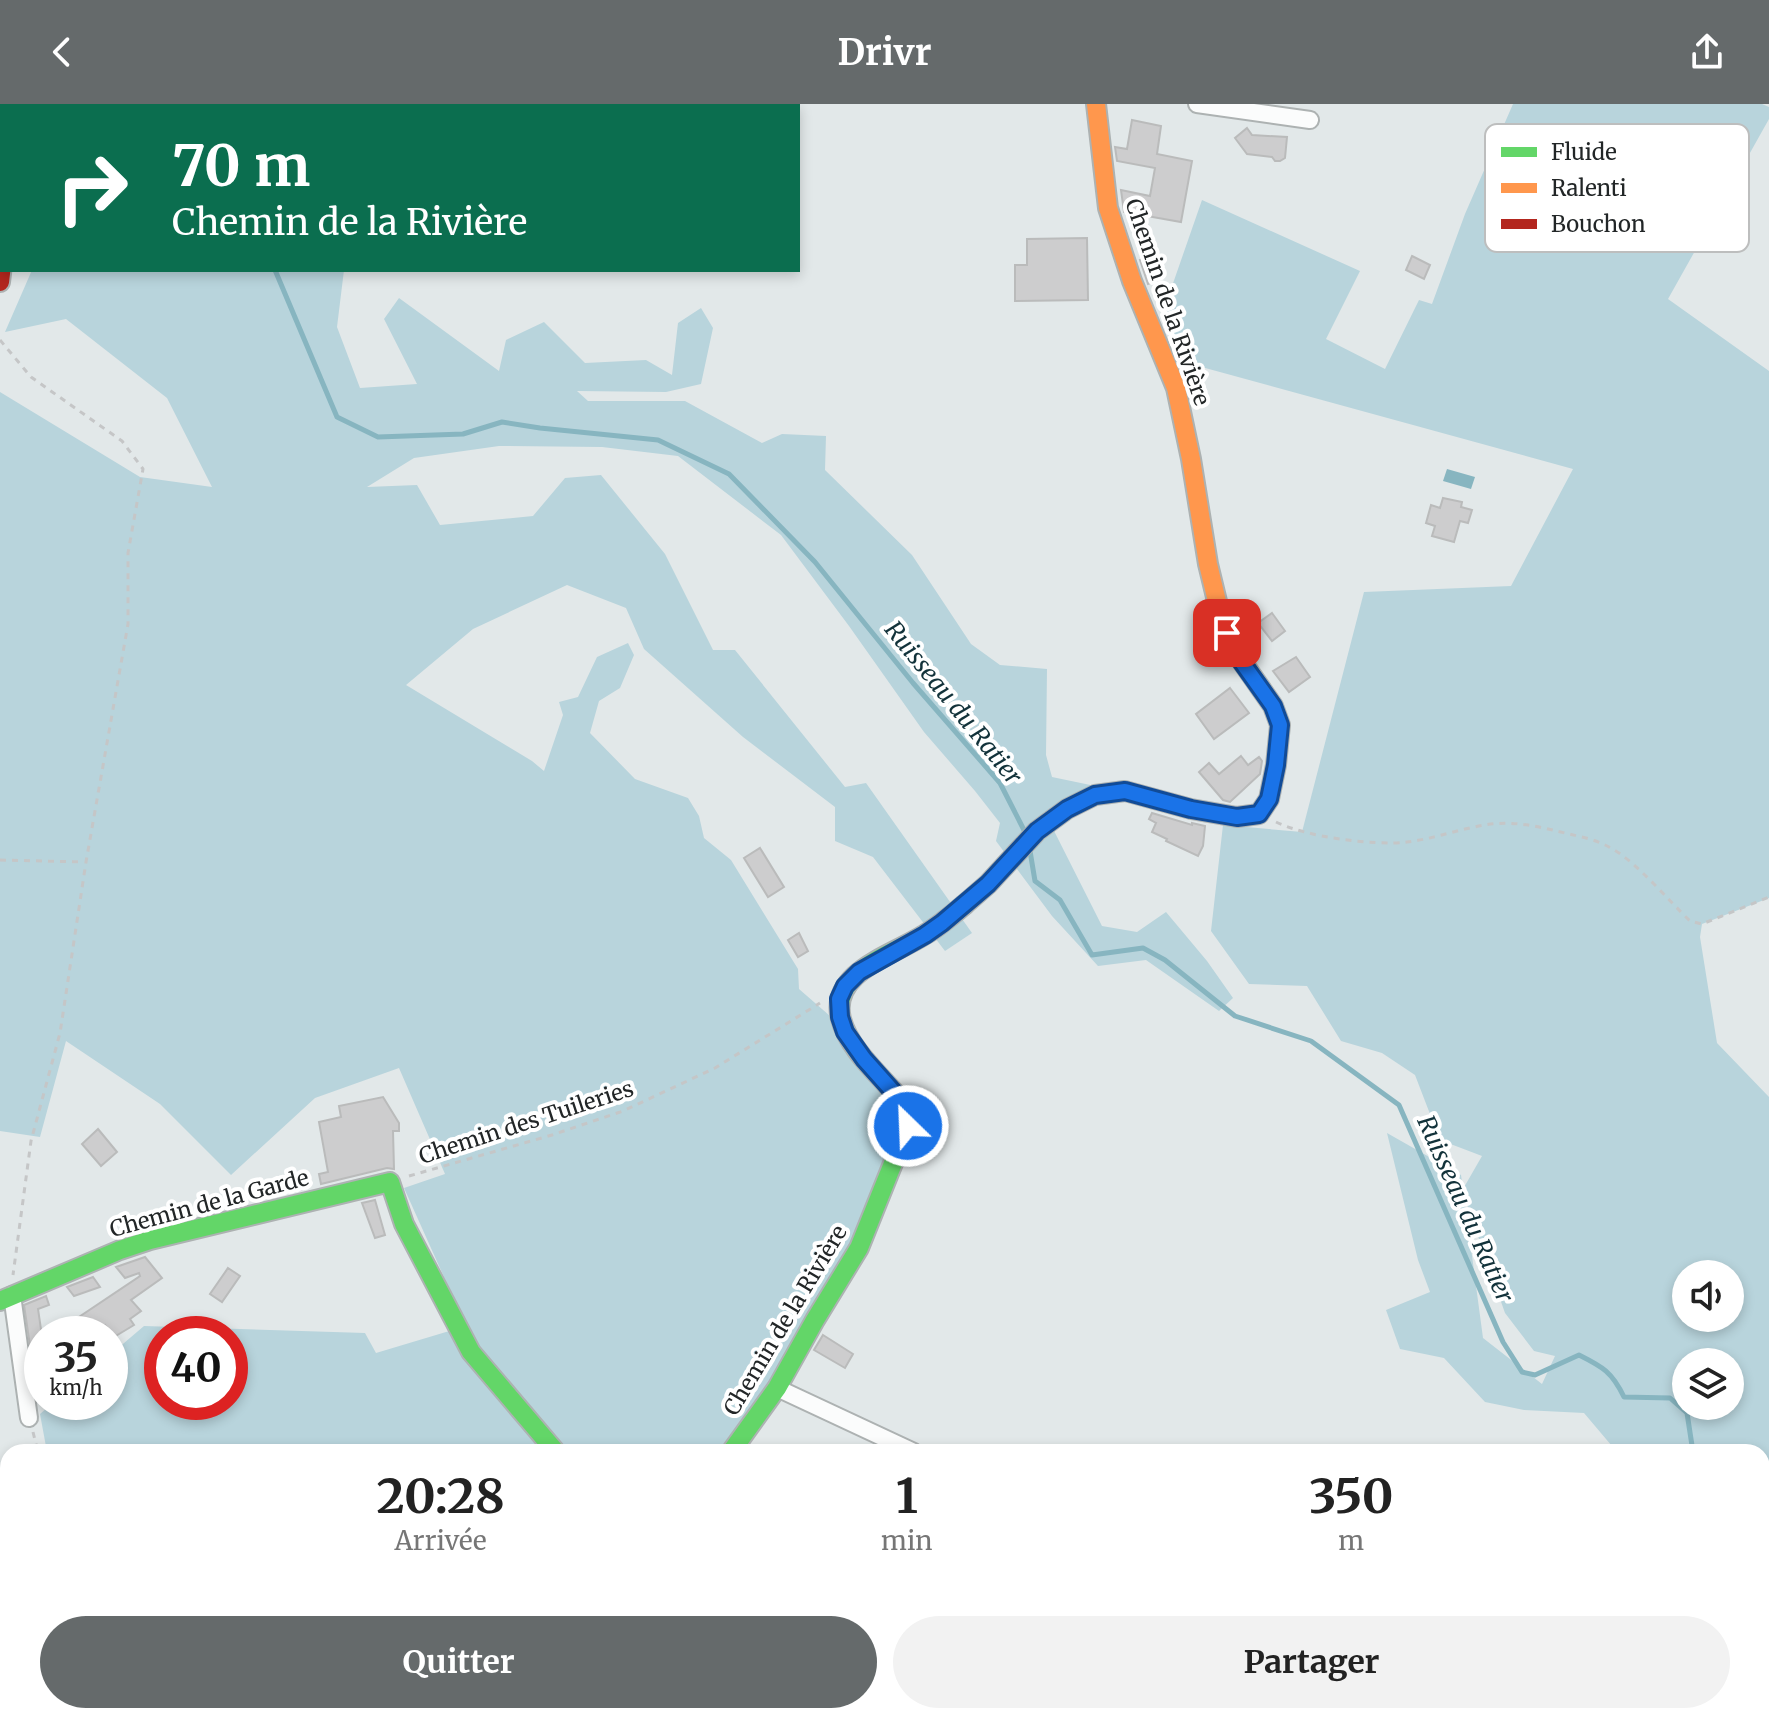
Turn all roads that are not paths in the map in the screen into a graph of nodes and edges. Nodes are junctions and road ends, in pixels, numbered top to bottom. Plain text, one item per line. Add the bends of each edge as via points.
1 (1096, 104) edge
2 (1197, 104) edge
3 (1310, 120) dead end
4 (6, 1298) edge
5 (777, 1388) junction
6 (24, 1392) edge
7 (549, 1444) edge
8 (737, 1444) edge
9 (897, 1444) edge

1 - 5 street, Chemin de la Rivière via 1108,208 1176,388 1220,616 1234,650 1280,725 1269,799 1259,814 1237,817 1125,791 1095,795 1037,831 958,910 845,986 839,999 845,1032 905,1105 908,1126 859,1248
2 - 3 street
4 - 6 street
4 - 7 street, Chemin de la Garde via 150,1240 390,1182 404,1224 471,1352
5 - 8 street, Chemin de la Rivière
5 - 9 street

